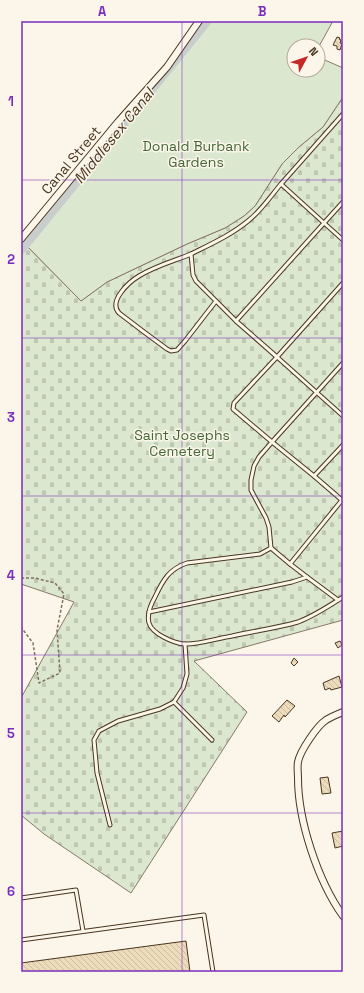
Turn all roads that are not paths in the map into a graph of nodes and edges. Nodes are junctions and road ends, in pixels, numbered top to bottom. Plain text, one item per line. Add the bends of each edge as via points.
1 (199, 21) edge
2 (343, 114) edge
3 (281, 184) junction
4 (343, 202) edge
5 (324, 223) junction
6 (21, 239) edge
7 (343, 240) edge
8 (191, 254) junction
9 (343, 283) edge
10 (216, 301) junction
11 (236, 321) junction
12 (277, 357) junction
13 (343, 363) edge
14 (316, 392) junction
15 (343, 416) edge
16 (272, 442) junction
17 (343, 444) edge
18 (314, 476) junction
19 (342, 501) edge
20 (271, 548) junction
21 (290, 564) junction
22 (307, 577) junction
23 (343, 597) edge
24 (338, 600) junction
25 (149, 612) junction
26 (185, 644) junction
27 (174, 702) junction
28 (343, 712) edge
29 (212, 740) dead end
30 (110, 825) dead end
31 (21, 898) edge
32 (343, 916) edge
33 (83, 931) junction
34 (21, 940) edge
35 (213, 972) edge

1 - 6 street, Canal Street via 167,67
2 - 3 lane
3 - 5 lane
3 - 8 lane via 248,221
4 - 5 lane
5 - 7 lane
5 - 11 lane
8 - 10 lane via 193,275
8 - 10 lane via 138,277 119,295 115,303 116,309 172,351 177,350
9 - 12 lane
10 - 11 lane
11 - 12 lane
12 - 14 lane
12 - 16 lane via 233,406 233,409
13 - 14 lane
14 - 15 lane
14 - 16 lane
16 - 18 lane
16 - 20 lane via 256,462 251,480 251,490 269,527
17 - 18 lane
18 - 19 lane
19 - 21 lane
20 - 21 lane
20 - 25 lane via 260,554 187,563 177,567 160,585
21 - 22 lane
22 - 24 lane
22 - 25 lane
23 - 24 lane
24 - 26 lane via 298,622
25 - 26 lane via 152,629 163,637
26 - 27 lane via 187,674 183,688
27 - 29 lane
27 - 30 lane via 160,709 118,721 99,731 94,740 97,773
28 - 32 street via 325,720 307,742 298,762 298,790 306,832 318,868 333,902
31 - 33 lane via 76,890
33 - 34 lane
33 - 35 lane via 204,915

